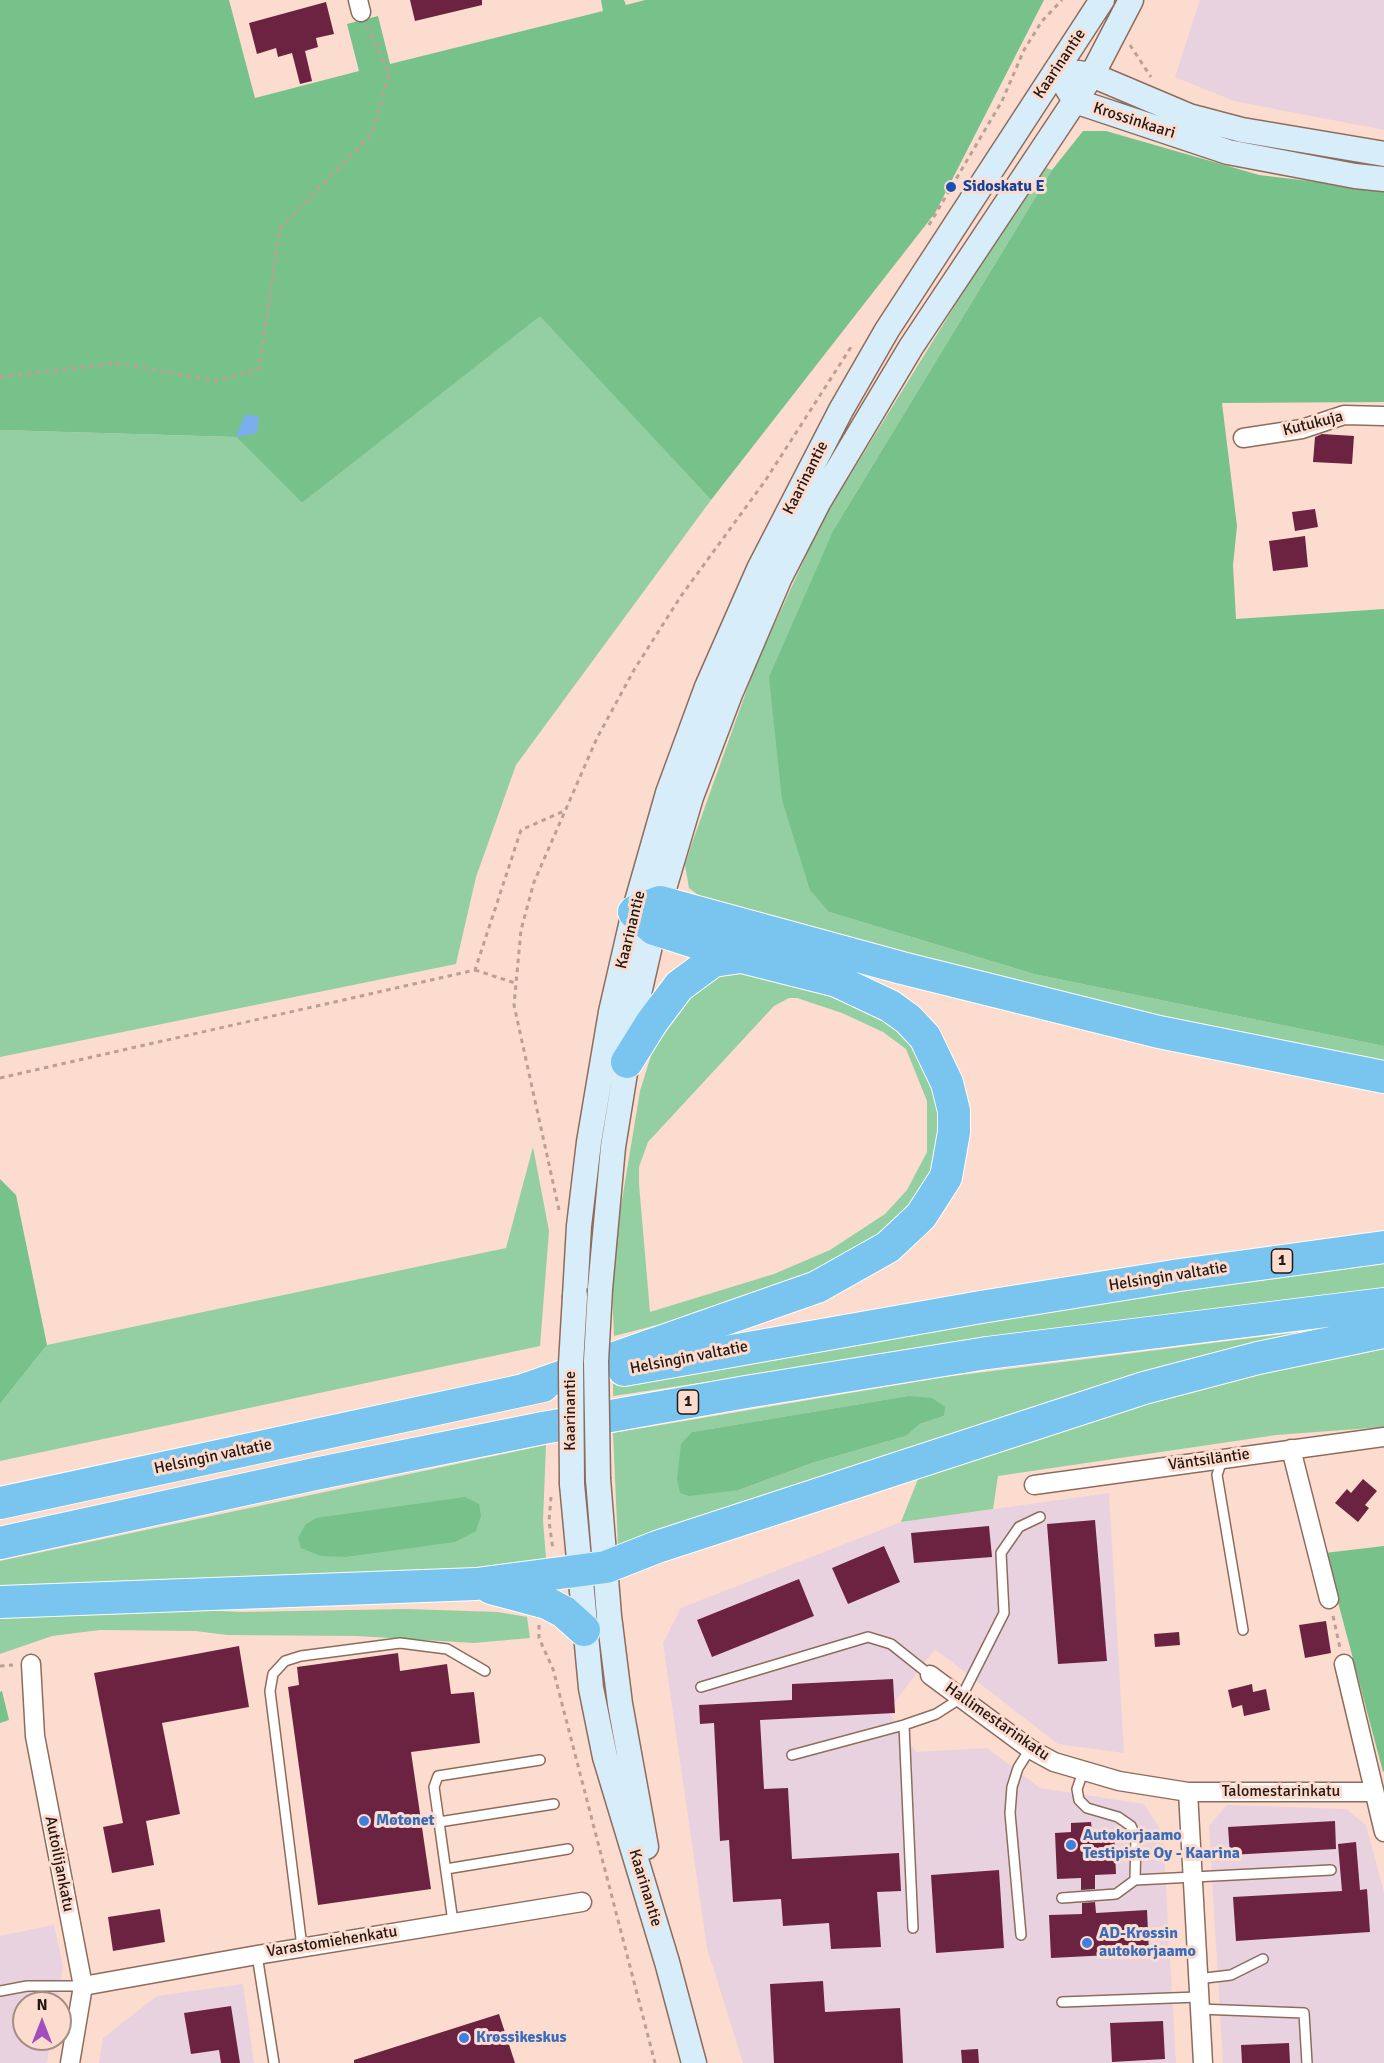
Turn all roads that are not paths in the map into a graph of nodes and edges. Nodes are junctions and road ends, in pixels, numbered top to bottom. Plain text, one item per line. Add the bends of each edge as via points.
1 (1102, 0) edge
2 (1131, 0) edge
3 (1057, 71) junction
4 (1092, 75) junction
5 (1075, 101) junction
6 (1384, 154) edge
7 (1384, 179) edge
8 (1384, 416) edge
9 (1243, 438) dead end
10 (650, 914) junction
11 (742, 957) junction
12 (627, 1062) junction
13 (1384, 1077) edge
14 (1384, 1247) edge
15 (1384, 1304) edge
16 (1384, 1332) edge
17 (523, 1390) junction
18 (1384, 1437) edge
19 (1291, 1449) junction
20 (1223, 1458) junction
21 (1034, 1485) dead end
22 (0, 1503) edge
23 (1040, 1517) dead end
24 (0, 1543) edge
25 (572, 1579) junction
26 (1329, 1599) road end
27 (0, 1602) edge
28 (584, 1630) junction
29 (1243, 1630) dead end
30 (1344, 1664) road end
31 (31, 1665) dead end
32 (485, 1671) dead end
33 (930, 1675) joint
34 (700, 1687) dead end
35 (961, 1698) junction
36 (904, 1725) junction
37 (1030, 1749) junction
38 (792, 1755) dead end
39 (540, 1760) dead end
40 (1083, 1772) junction
41 (1374, 1791) junction
42 (1188, 1792) junction
43 (554, 1804) dead end
44 (439, 1822) junction
45 (1384, 1832) edge
46 (568, 1849) dead end
47 (446, 1869) junction
48 (1331, 1870) dead end
49 (1193, 1877) junction
50 (1135, 1880) junction
51 (1062, 1898) dead end
52 (582, 1902) dead end
53 (453, 1922) junction
54 (914, 1928) dead end
55 (1021, 1935) dead end
56 (302, 1947) junction
57 (257, 1955) junction
58 (1263, 1959) dead end
59 (667, 1962) junction
60 (82, 1986) junction
61 (0, 1991) edge
62 (1198, 1995) junction
63 (1062, 2002) dead end
64 (70, 2063) edge
65 (274, 2063) edge
66 (694, 2063) edge
67 (1203, 2063) edge
68 (1307, 2063) edge

1 - 3 main road, Kaarinantie
2 - 4 main road, Kaarinantie
3 - 4 main road, Krossinkaari
3 - 5 main road, Krossinkaari
3 - 10 main road, Kaarinantie via 966,204 887,330 759,569 707,687 668,793
4 - 5 main road, Kaarinantie
4 - 6 main road, Krossinkaari via 1189,116 1242,130
5 - 7 main road, Krossinkaari via 1228,152
5 - 10 main road, Kaarinantie via 911,347 819,501 780,577 730,694
8 - 9 street, Kutukuja via 1344,415 1302,429
10 - 11 highway
10 - 12 main road, Kaarinantie
10 - 13 highway via 891,965 1159,1032
10 - 25 main road, Kaarinantie, bridge via 604,1048 579,1226 562,1486
11 - 12 highway via 712,961 679,986
11 - 17 highway via 807,972 864,992 908,1019 925,1037 944,1076 954,1111 952,1154 946,1177 921,1216 888,1247 817,1287
12 - 25 main road, Kaarinantie, bridge via 613,1147 600,1289 596,1361 598,1479
14 - 17 highway, Helsingin valtatie / 1 via 993,1305
15 - 24 highway, 1 via 999,1351 746,1392 315,1474
16 - 25 highway via 1258,1358 1144,1388 657,1547
17 - 22 highway, Helsingin valtatie / 1
18 - 19 street, Väntsiläntie
19 - 20 street, Väntsiläntie
19 - 26 street
20 - 21 street, Väntsiläntie
20 - 29 lane via 1217,1475
23 - 35 lane via 1019,1527 1001,1553 1004,1613
25 - 27 highway
25 - 28 main road, Kaarinantie
25 - 28 highway via 564,1612
25 - 59 main road, Kaarinantie via 620,1704
28 - 59 main road, Kaarinantie via 605,1757
30 - 41 street
31 - 60 street, Autoilijankatu via 34,1736
32 - 56 lane via 447,1649 400,1643 301,1656 285,1661 273,1674 270,1691
33 - 34 lane via 891,1644 867,1637
33 - 35 street, Hallimestarinkatu
35 - 36 lane via 936,1714
35 - 37 street, Hallimestarinkatu
36 - 38 lane
36 - 54 lane
37 - 40 street, Hallimestarinkatu
37 - 55 lane via 1011,1787
39 - 44 lane via 438,1776 434,1788
40 - 42 street, Hallimestarinkatu
40 - 50 lane via 1077,1789 1079,1800 1087,1808 1118,1817 1131,1826 1136,1837
41 - 42 street, Talomestarinkatu
41 - 45 street
42 - 49 street
43 - 44 lane
44 - 47 lane
46 - 47 lane
47 - 53 lane
48 - 49 lane
49 - 50 lane
49 - 62 street
50 - 51 lane via 1116,1894
52 - 53 street, Varastomiehenkatu
53 - 56 street, Varastomiehenkatu
56 - 57 street, Varastomiehenkatu
57 - 60 street, Varastomiehenkatu
57 - 65 lane
58 - 62 lane
59 - 66 main road, Kaarinantie
60 - 61 lane via 27,1986
60 - 64 street, Autoilijankatu
62 - 63 lane
62 - 67 street
62 - 68 lane via 1304,2013

